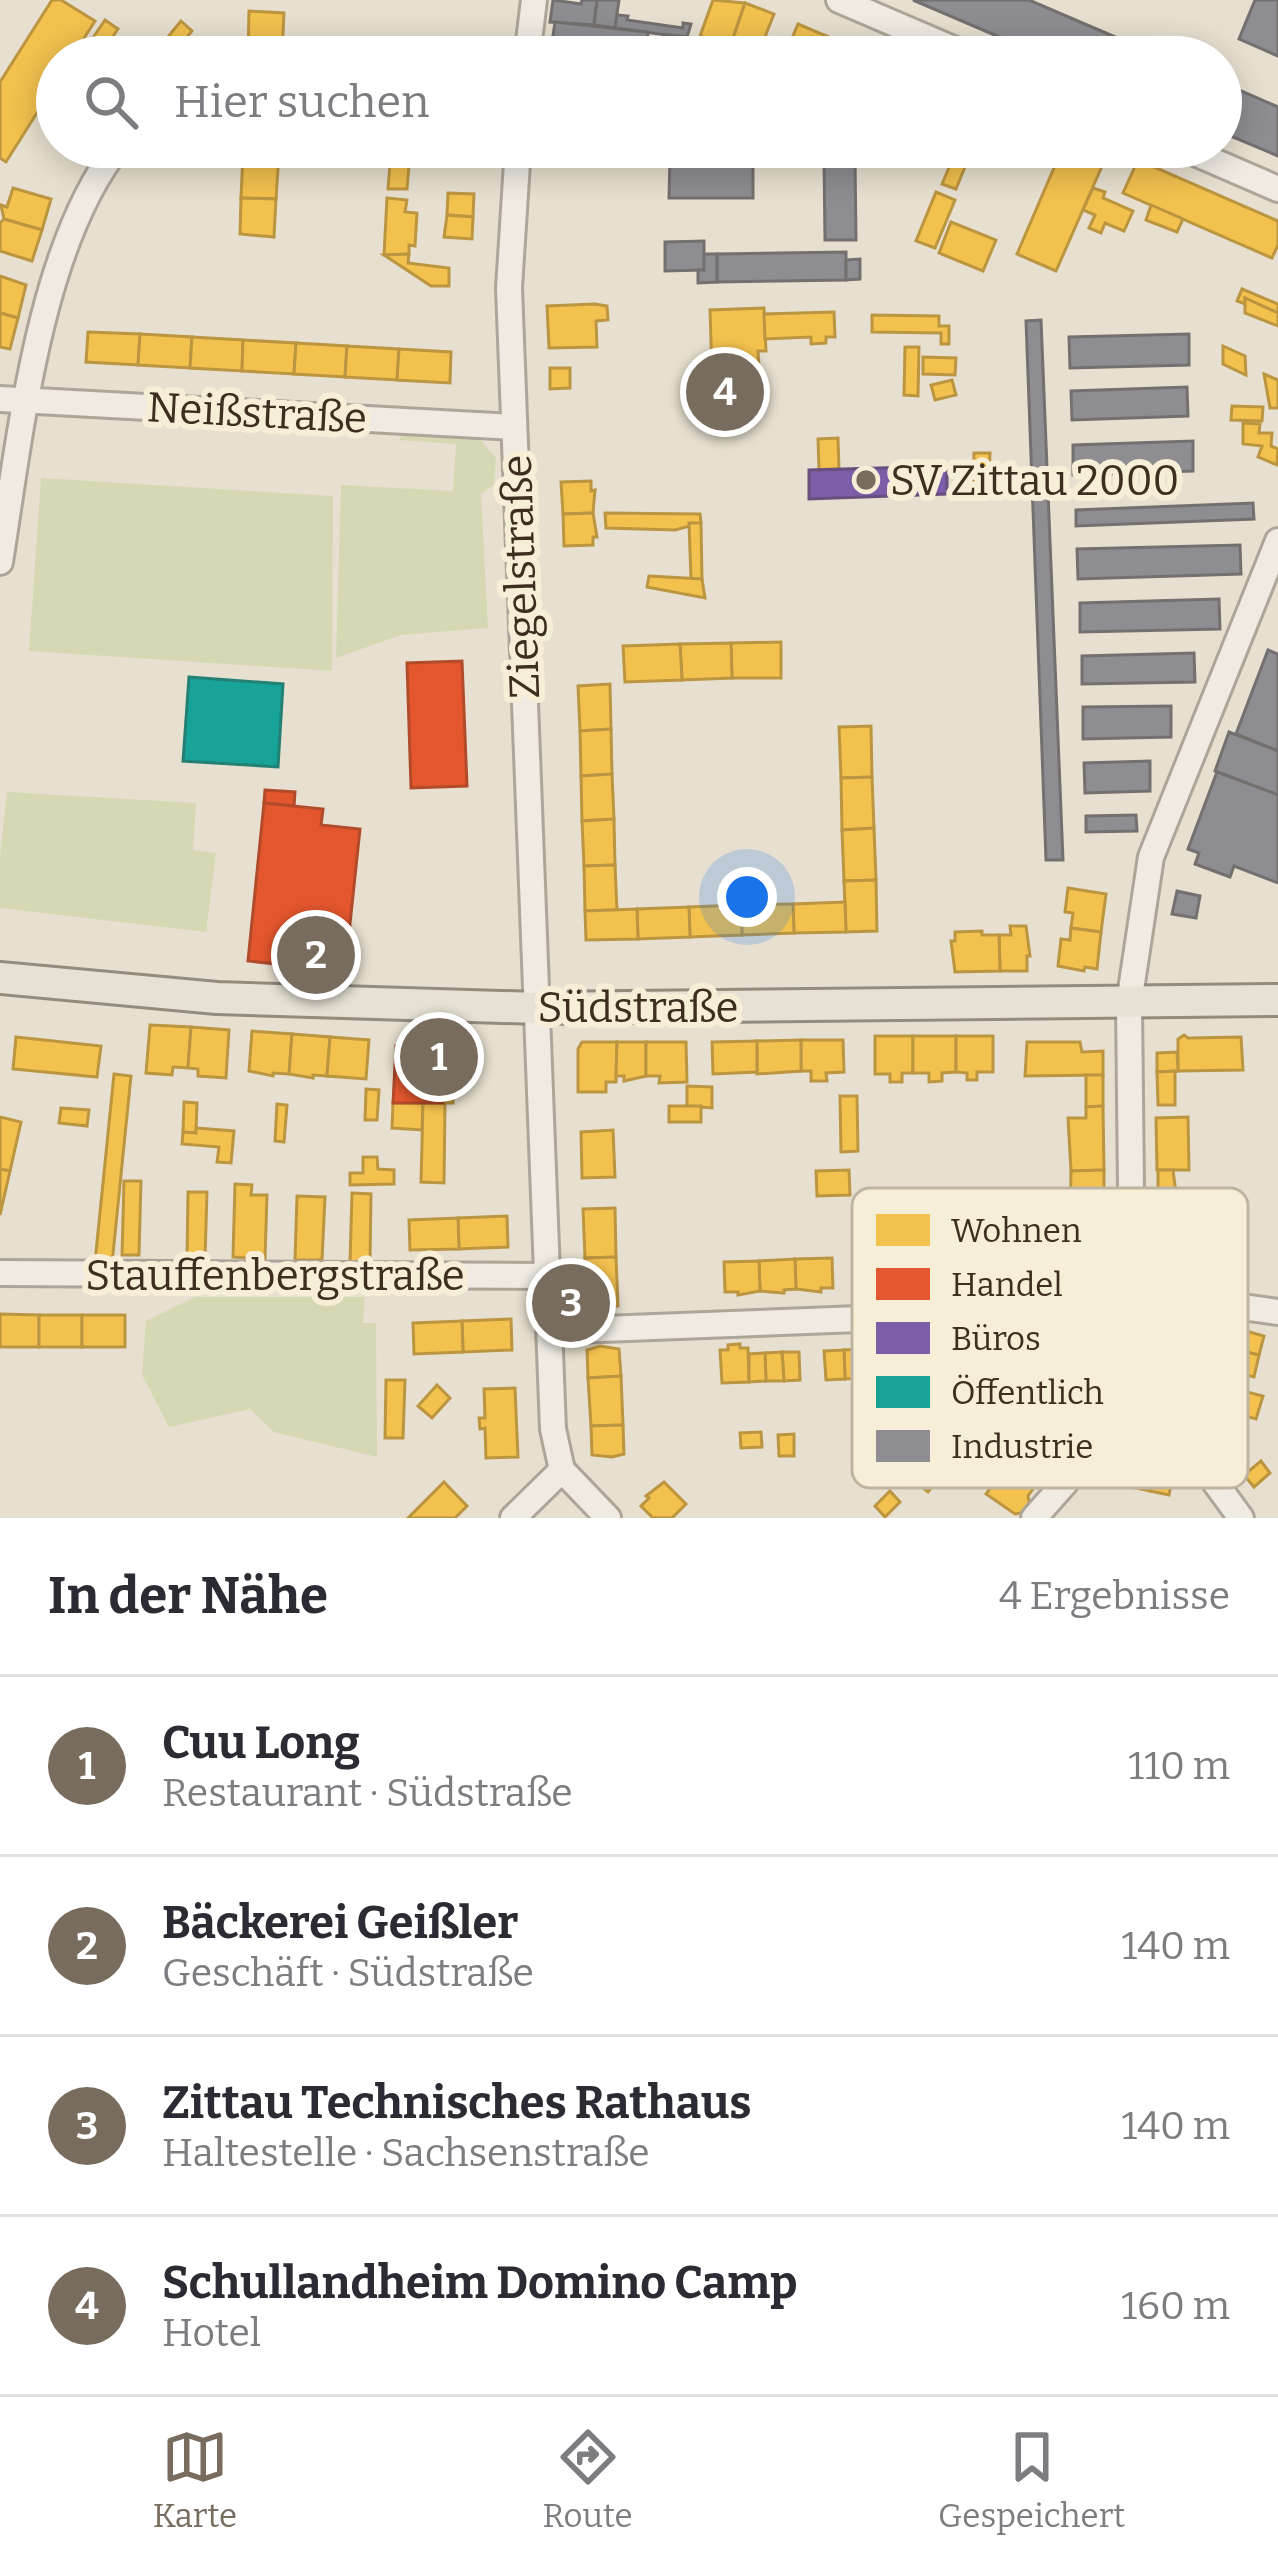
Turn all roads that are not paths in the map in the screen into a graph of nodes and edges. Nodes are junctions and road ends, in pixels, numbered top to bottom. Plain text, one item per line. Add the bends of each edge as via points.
1 (533, 0) edge
2 (839, 0) edge
3 (529, 36) edge
4 (923, 36) edge
5 (105, 168) edge
6 (517, 168) edge
7 (1230, 168) edge
8 (1278, 189) edge
9 (0, 399) edge
10 (28, 400) junction
11 (514, 427) junction
12 (1278, 542) edge
13 (0, 562) edge
14 (0, 978) edge
15 (1278, 1000) edge
16 (1130, 1003) junction
17 (537, 1008) junction
18 (1131, 1188) edge
19 (0, 1273) edge
20 (550, 1276) junction
21 (1248, 1308) edge
22 (1278, 1312) edge
23 (852, 1319) edge
24 (551, 1331) junction
25 (562, 1470) junction
26 (1061, 1488) edge
27 (1218, 1488) edge
28 (513, 1518) edge
29 (608, 1518) edge
30 (1034, 1518) edge
31 (1240, 1518) edge

1 - 3 street
2 - 4 street
5 - 10 street via 61,252
6 - 11 street, Ziegelstraße via 509,288
7 - 8 street
9 - 10 street, Neißstraße
10 - 11 street, Neißstraße
10 - 13 street
11 - 17 street, Ziegelstraße
12 - 16 street via 1151,857
14 - 17 main road, Südstraße via 218,998
15 - 16 main road, Südstraße
16 - 17 main road, Südstraße
16 - 18 street
17 - 20 street, Ziegelstraße
19 - 20 street, Stauffenbergstraße
20 - 24 street, Ziegelstraße
21 - 22 street
23 - 24 street
24 - 25 street, Ziegelstraße
25 - 28 street
25 - 29 street
26 - 30 street
27 - 31 street

